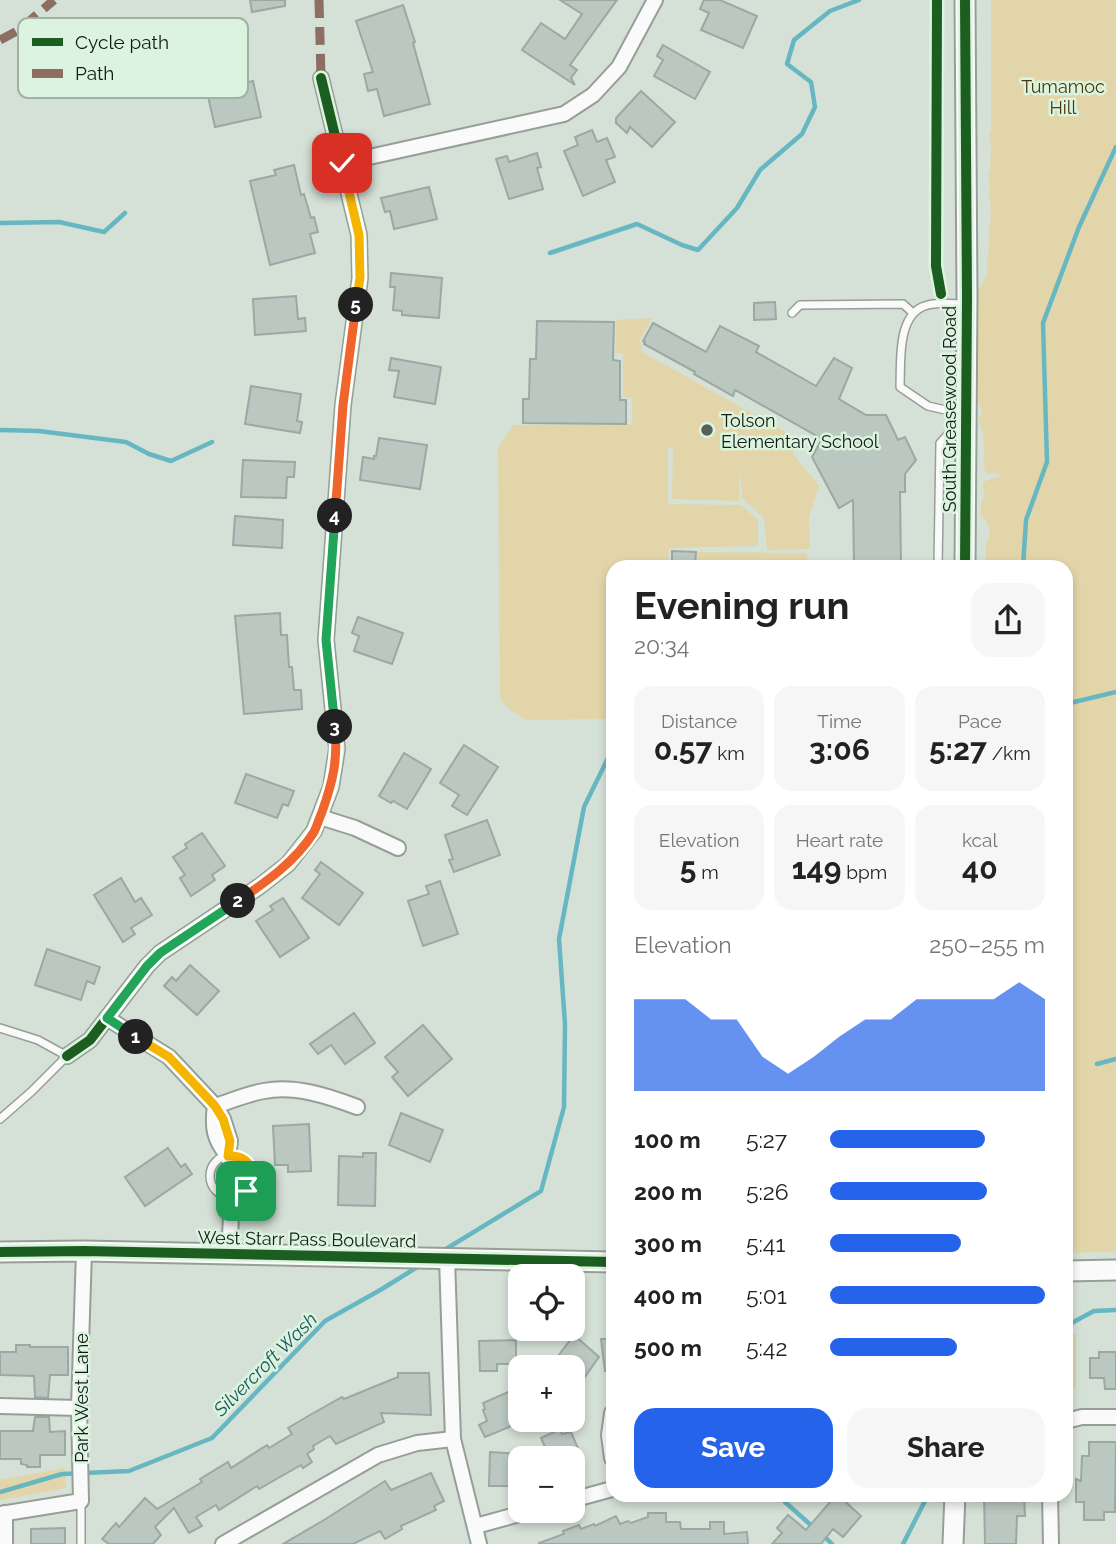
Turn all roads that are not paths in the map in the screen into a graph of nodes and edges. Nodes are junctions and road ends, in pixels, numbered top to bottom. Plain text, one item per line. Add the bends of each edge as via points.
1 (655, 0) edge
2 (965, 0) edge
3 (321, 78) dead end
4 (342, 163) junction
5 (967, 304) junction
6 (792, 313) dead end
7 (913, 313) junction
8 (967, 415) junction
9 (938, 560) edge
10 (965, 560) edge
11 (320, 817) junction
12 (398, 848) dead end
13 (107, 1018) junction
14 (0, 1028) edge
15 (67, 1056) junction
16 (215, 1106) junction
17 (357, 1107) dead end
18 (0, 1119) edge
19 (228, 1156) junction
20 (233, 1197) junction
21 (84, 1251) junction
22 (0, 1252) edge
23 (229, 1255) junction
24 (447, 1258) junction
25 (606, 1262) edge
26 (1116, 1270) edge
27 (1073, 1271) edge
28 (0, 1406) edge
29 (79, 1408) junction
30 (1116, 1417) edge
31 (1073, 1419) edge
32 (453, 1439) junction
33 (606, 1491) edge
34 (585, 1496) edge
35 (81, 1501) junction
36 (955, 1502) edge
37 (1050, 1502) edge
38 (3, 1514) edge
39 (508, 1517) edge
40 (476, 1526) junction
41 (5, 1544) edge
42 (81, 1544) edge
43 (223, 1544) edge
44 (479, 1544) edge
45 (953, 1544) edge
46 (1051, 1544) edge

1 - 4 street via 619,67 593,95 564,114
2 - 5 street, South Greasewood Road
3 - 4 street
4 - 11 street via 359,235 360,278 343,405 326,640 337,749
5 - 7 lane via 936,303
5 - 8 street, South Greasewood Road
6 - 7 lane via 800,305 903,304
7 - 8 lane via 903,331 900,387 928,406
8 - 9 lane via 940,443
8 - 10 street, South Greasewood Road
11 - 12 street
11 - 13 street via 288,864 160,953
13 - 15 street via 90,1040
13 - 16 street via 169,1057
14 - 15 lane
15 - 18 lane
16 - 17 street via 265,1091 297,1090
16 - 19 street via 230,1141
19 - 20 street
19 - 20 lane via 218,1159 210,1178 221,1195
20 - 23 street
21 - 22 street, West Starr Pass Boulevard
21 - 23 street, West Starr Pass Boulevard
21 - 29 street, Park West Lane
23 - 24 street, West Starr Pass Boulevard
24 - 25 street, West Starr Pass Boulevard
24 - 32 street
26 - 27 street
28 - 29 street
29 - 35 street, Park West Lane
30 - 31 street
32 - 40 street
32 - 43 street via 417,1443 378,1455
33 - 34 street
35 - 38 street
35 - 42 lane, Park West Lane
36 - 45 street
37 - 46 street
38 - 41 street
39 - 40 street
40 - 44 street

